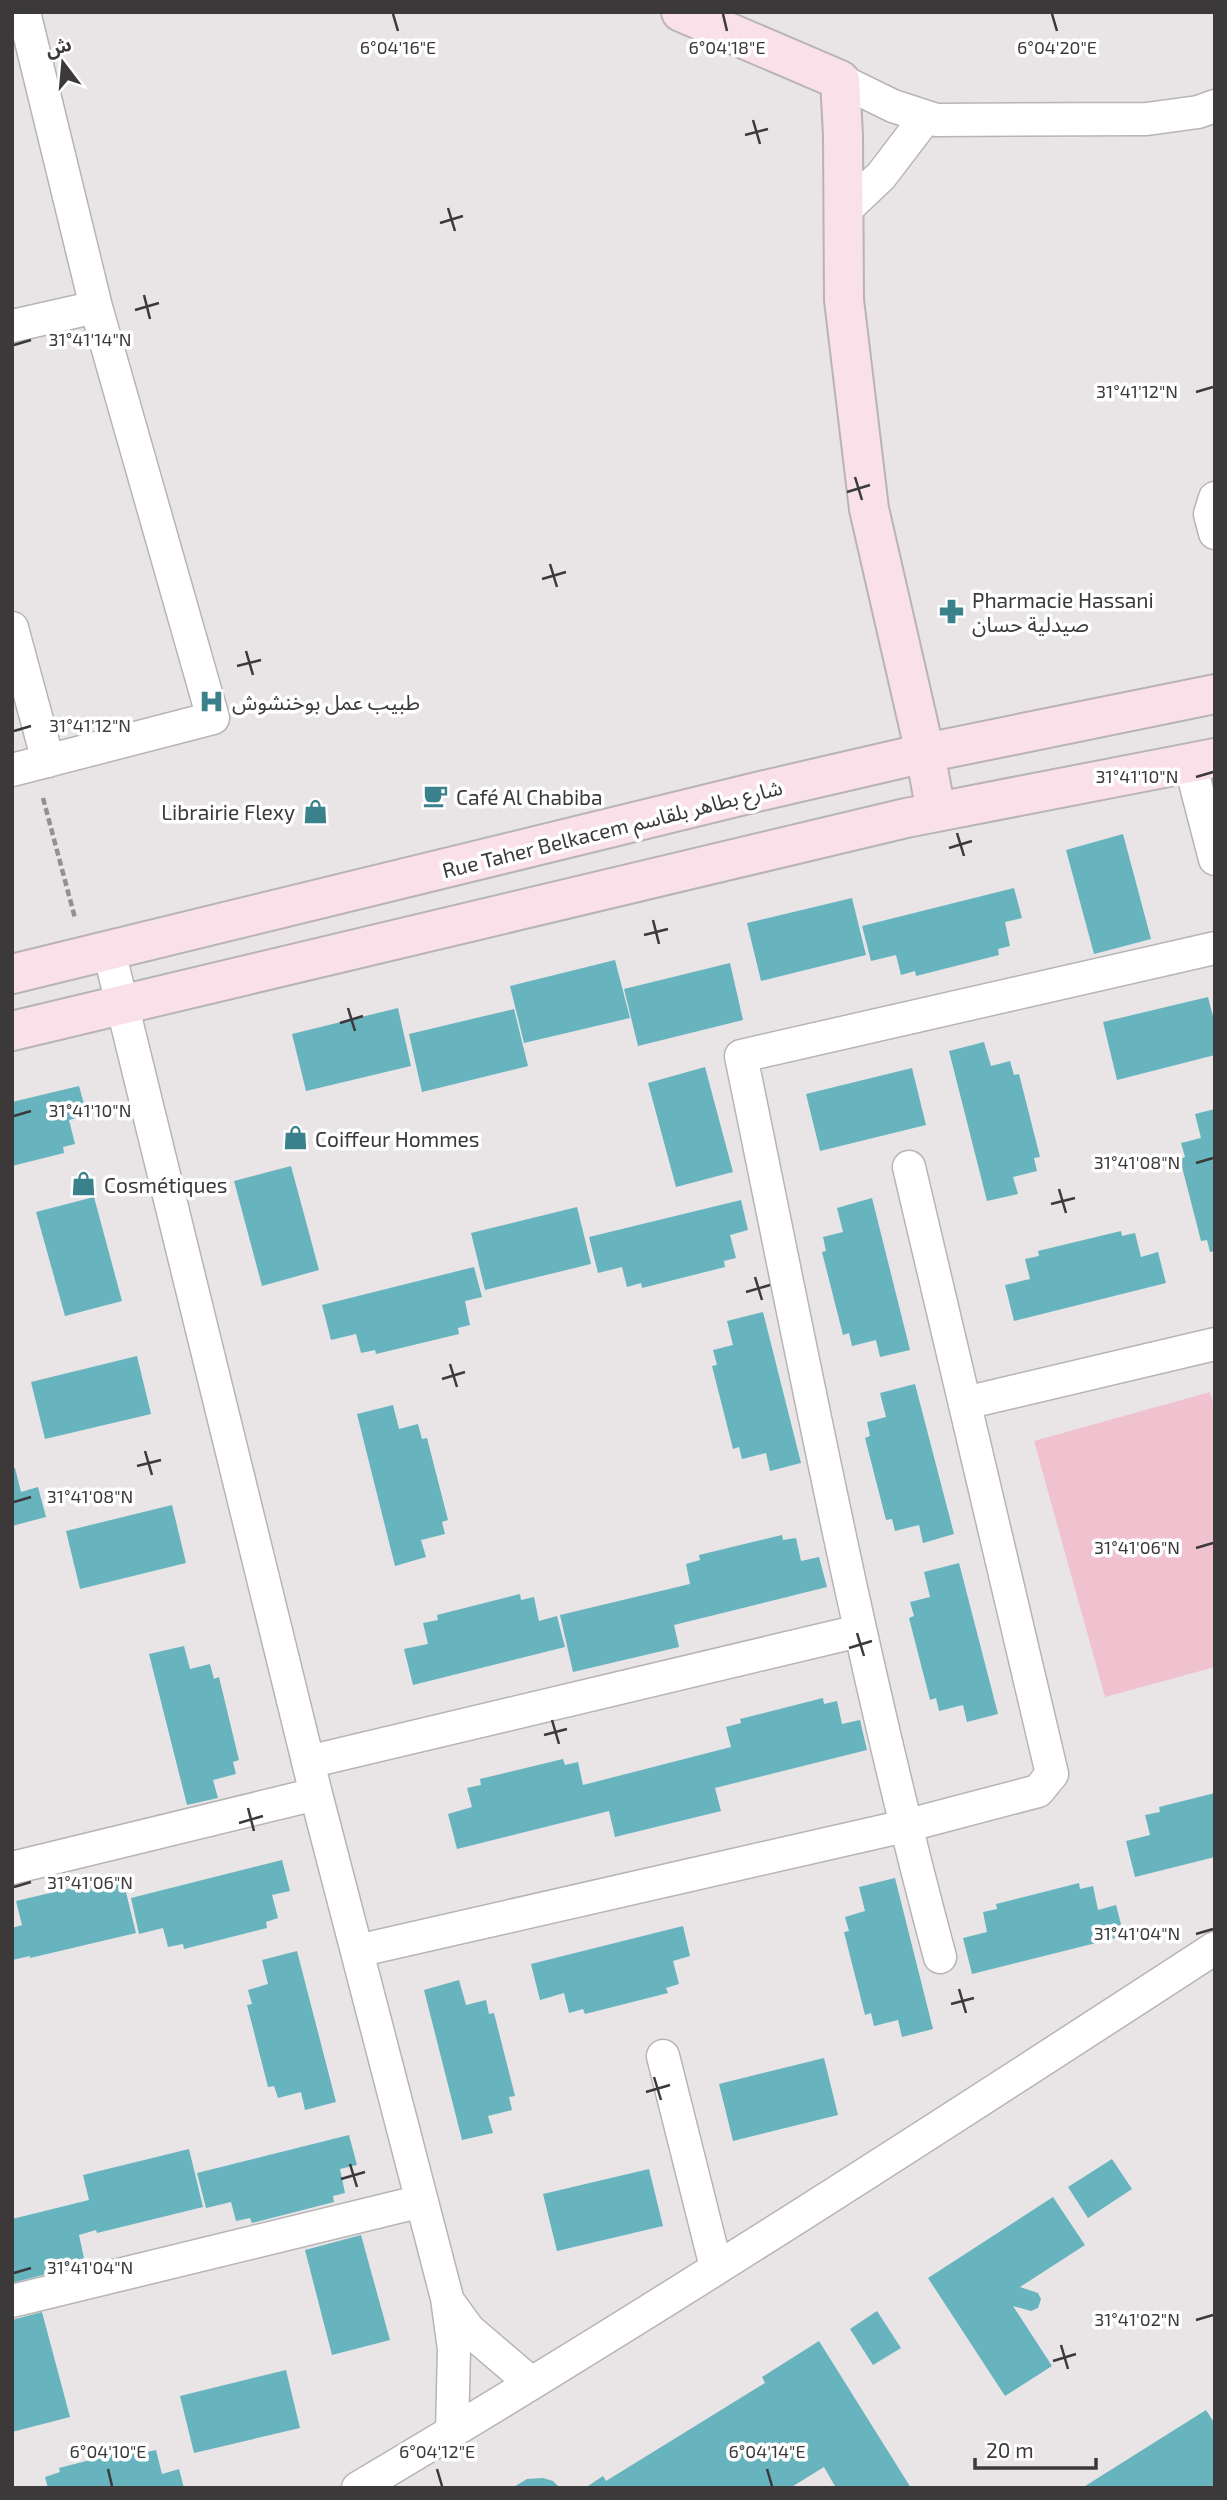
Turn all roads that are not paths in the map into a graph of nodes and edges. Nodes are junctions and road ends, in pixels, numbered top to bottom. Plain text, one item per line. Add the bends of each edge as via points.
1 (24, 12) edge
2 (681, 12) edge
3 (839, 80) junction
4 (1215, 106) edge
5 (926, 117) junction
6 (845, 210) junction
7 (96, 307) junction
8 (12, 326) edge
9 (1215, 498) edge
10 (1215, 533) edge
11 (12, 628) edge
12 (1215, 694) edge
13 (925, 753) junction
14 (1202, 760) edge
15 (31, 765) edge
16 (936, 812) junction
17 (1215, 859) edge
18 (1215, 948) edge
19 (109, 951) junction
20 (12, 974) edge
21 (122, 1005) junction
22 (12, 1031) edge
23 (909, 1167) dead end
24 (1215, 1344) edge
25 (965, 1403) junction
26 (859, 1631) junction
27 (308, 1762) junction
28 (316, 1794) junction
29 (905, 1826) junction
30 (12, 1868) edge
31 (1215, 1948) edge
32 (356, 1951) junction
33 (940, 1957) dead end
34 (663, 2056) dead end
35 (422, 2201) junction
36 (716, 2267) junction
37 (447, 2298) junction
38 (12, 2301) edge
39 (531, 2383) junction
40 (452, 2432) junction
41 (358, 2488) edge

1 - 7 street
2 - 3 main road
3 - 5 street
3 - 6 main road
4 - 5 street via 1147,119
5 - 6 street via 881,176
6 - 13 main road via 844,300 869,509
7 - 8 street
7 - 15 street via 214,718
9 - 10 street via 1210,514
11 - 15 street
12 - 13 main road, Rue Taher Belkacem شارع بطاهر بلقاسم
13 - 16 main road
13 - 19 main road, Rue Taher Belkacem شارع بطاهر بلقاسم
14 - 16 main road
14 - 17 street
16 - 21 main road
18 - 26 street via 741,1056
19 - 20 main road, Rue Taher Belkacem شارع بطاهر بلقاسم
19 - 21 street
21 - 22 main road
21 - 27 street
23 - 25 street
24 - 25 street
25 - 29 street via 1052,1774 1038,1791
26 - 27 street
26 - 29 street
27 - 28 street
28 - 30 street
28 - 32 street
29 - 32 street
29 - 33 street
31 - 36 street
32 - 35 street
34 - 36 street
35 - 37 street
35 - 38 street
36 - 39 street
37 - 39 street via 468,2330
37 - 40 street via 454,2349
39 - 40 street
40 - 41 street

